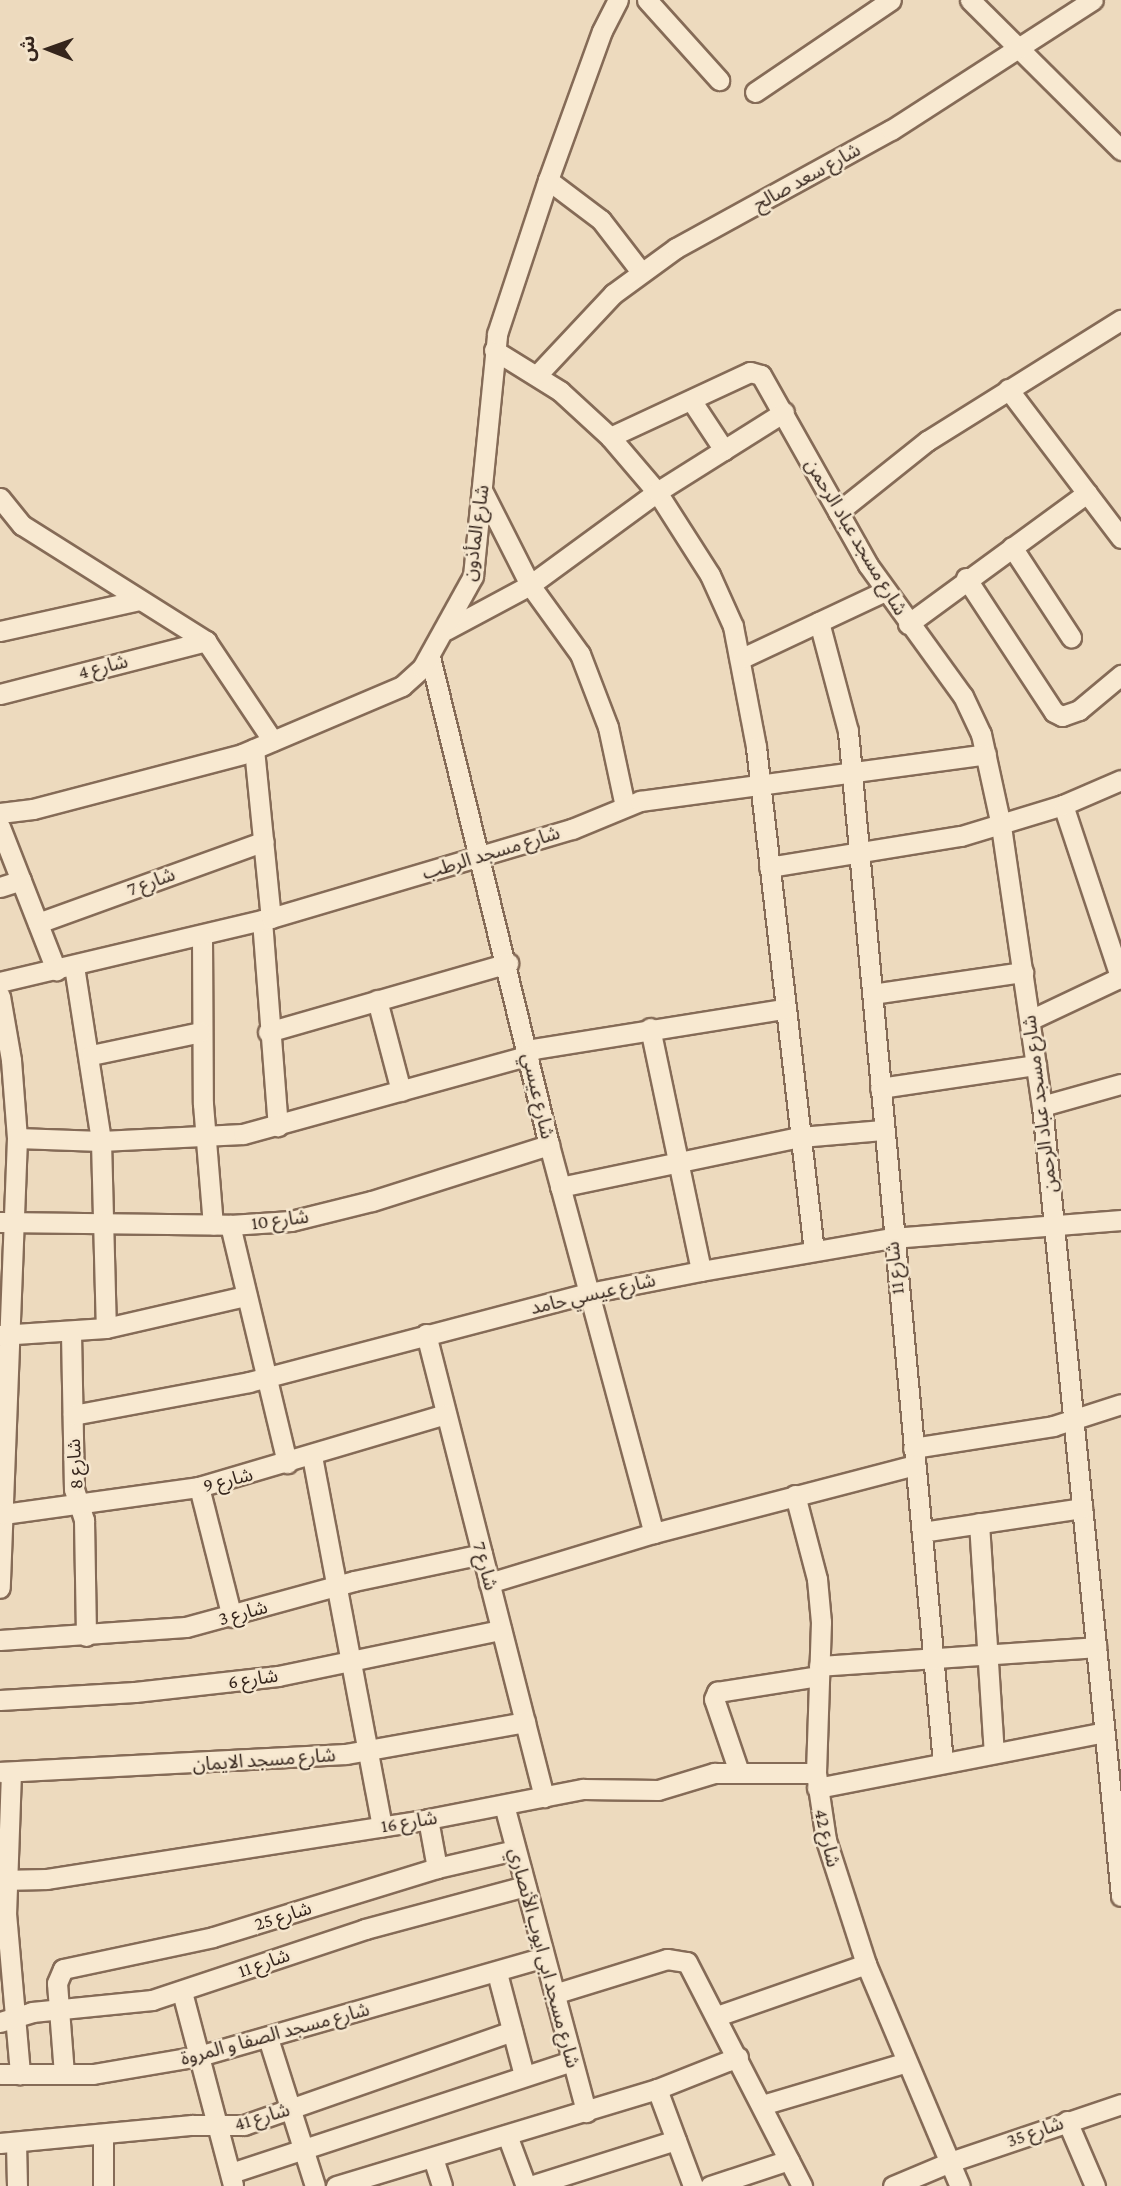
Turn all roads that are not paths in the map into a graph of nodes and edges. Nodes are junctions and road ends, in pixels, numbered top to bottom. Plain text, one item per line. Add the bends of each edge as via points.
1 (618, 0) edge
2 (647, 0) edge
3 (891, 0) edge
4 (971, 0) edge
5 (1093, 0) edge
6 (1021, 46) junction
7 (719, 80) dead end
8 (755, 92) dead end
9 (1121, 150) edge
10 (548, 180) junction
11 (641, 272) junction
12 (1121, 320) edge
13 (495, 350) junction
14 (538, 374) junction
15 (1008, 389) junction
16 (691, 400) junction
17 (784, 412) junction
18 (610, 437) junction
19 (724, 450) junction
20 (482, 492) junction
21 (657, 492) junction
22 (1087, 494) junction
23 (2, 505) edge
24 (838, 512) junction
25 (1120, 534) edge
26 (1012, 547) junction
27 (966, 578) junction
28 (530, 585) junction
29 (885, 591) junction
30 (140, 600) junction
31 (819, 622) junction
32 (908, 624) junction
33 (0, 631) edge
34 (446, 631) junction
35 (1071, 637) dead end
36 (206, 641) junction
37 (430, 657) junction
38 (742, 658) junction
39 (1121, 674) edge
40 (0, 694) edge
41 (273, 741) junction
42 (254, 749) junction
43 (986, 754) junction
44 (851, 772) junction
45 (1120, 782) edge
46 (760, 785) junction
47 (1062, 805) junction
48 (625, 806) junction
49 (0, 813) edge
50 (1001, 826) junction
51 (0, 827) edge
52 (264, 841) junction
53 (860, 855) junction
54 (482, 856) junction
55 (769, 867) junction
56 (21, 880) junction
57 (0, 887) edge
58 (266, 919) junction
59 (37, 923) junction
60 (202, 937) junction
61 (508, 963) junction
62 (65, 968) junction
63 (1023, 972) junction
64 (1121, 978) edge
65 (0, 982) edge
66 (872, 994) junction
67 (0, 996) edge
68 (377, 1000) junction
69 (784, 1009) junction
70 (1030, 1020) junction
71 (650, 1028) junction
72 (201, 1032) junction
73 (268, 1032) junction
74 (528, 1052) junction
75 (90, 1055) junction
76 (6, 1061) edge
77 (1036, 1065) junction
78 (1121, 1084) edge
79 (880, 1088) junction
80 (401, 1091) junction
81 (1042, 1106) junction
82 (278, 1126) junction
83 (883, 1130) junction
84 (18, 1138) junction
85 (205, 1138) junction
86 (800, 1138) junction
87 (101, 1141) junction
88 (549, 1145) junction
89 (678, 1160) junction
90 (560, 1186) junction
91 (1121, 1220) edge
92 (1053, 1222) junction
93 (7, 1223) edge
94 (222, 1225) junction
95 (107, 1226) junction
96 (892, 1238) junction
97 (814, 1251) junction
98 (701, 1271) junction
99 (589, 1293) junction
100 (246, 1296) junction
101 (106, 1328) junction
102 (71, 1333) junction
103 (426, 1334) junction
104 (5, 1335) edge
105 (267, 1377) junction
106 (1121, 1404) edge
107 (445, 1414) junction
108 (73, 1415) junction
109 (1073, 1420) junction
110 (312, 1456) junction
111 (914, 1457) junction
112 (287, 1464) junction
113 (199, 1487) junction
114 (794, 1495) junction
115 (80, 1506) junction
116 (1082, 1508) junction
117 (4, 1514) junction
118 (979, 1523) junction
119 (922, 1532) junction
120 (654, 1533) junction
121 (482, 1554) junction
122 (489, 1583) junction
123 (333, 1587) junction
124 (0, 1588) edge
125 (232, 1618) junction
126 (501, 1630) junction
127 (86, 1636) junction
128 (0, 1640) edge
129 (1096, 1647) junction
130 (988, 1654) junction
131 (933, 1658) junction
132 (349, 1664) junction
133 (818, 1671) junction
134 (0, 1700) edge
135 (524, 1722) junction
136 (1104, 1732) junction
137 (369, 1751) junction
138 (994, 1753) junction
139 (943, 1763) junction
140 (6, 1772) edge
141 (739, 1772) junction
142 (816, 1781) junction
143 (544, 1797) junction
144 (504, 1805) junction
145 (428, 1819) junction
146 (382, 1826) junction
147 (515, 1850) junction
148 (437, 1868) junction
149 (4, 1881) edge
150 (525, 1886) junction
151 (1121, 1896) edge
152 (544, 1957) junction
153 (866, 1964) junction
154 (497, 1973) junction
155 (182, 1992) junction
156 (554, 1994) junction
157 (60, 2010) junction
158 (717, 2016) junction
159 (7, 2020) edge
160 (512, 2031) junction
161 (268, 2038) junction
162 (199, 2056) junction
163 (738, 2057) junction
164 (572, 2061) junction
165 (906, 2062) junction
166 (10, 2074) edge
167 (64, 2074) junction
168 (524, 2075) junction
169 (657, 2089) junction
170 (1121, 2104) edge
171 (761, 2105) junction
172 (290, 2109) junction
173 (586, 2112) junction
174 (1067, 2121) junction
175 (218, 2127) junction
176 (103, 2135) junction
177 (507, 2135) junction
178 (676, 2140) junction
179 (8, 2143) edge
180 (303, 2147) junction
181 (433, 2158) junction
182 (789, 2160) junction
183 (950, 2162) junction
184 (232, 2180) edge
185 (17, 2186) edge
186 (103, 2186) edge
187 (315, 2186) edge
188 (336, 2186) edge
189 (442, 2186) edge
190 (528, 2186) edge
191 (693, 2186) edge
192 (710, 2186) edge
193 (802, 2186) edge
194 (893, 2186) edge
195 (960, 2186) edge
196 (1095, 2186) edge

1 - 10 street, شارع المأذون
2 - 7 street
3 - 8 street
4 - 6 street
5 - 6 street, شارع سعد صالح
6 - 9 street
6 - 11 street, شارع سعد صالح via 891,130
10 - 11 street via 601,220
10 - 13 street, شارع المأذون
11 - 14 street, شارع سعد صالح via 586,319
12 - 15 street
13 - 14 street
13 - 20 street, شارع المأذون
14 - 18 street
15 - 22 street
15 - 24 street via 927,441
16 - 17 street, شارع مسجد عباد الرحمن via 750,372 761,375
16 - 18 street
16 - 19 street
17 - 19 street
17 - 24 street, شارع مسجد عباد الرحمن
18 - 21 street
19 - 21 street
20 - 28 street
20 - 34 street, شارع المأذون via 472,576
21 - 28 street
21 - 38 street via 710,575
22 - 25 street
22 - 26 street
23 - 30 street via 22,525
24 - 29 street, شارع مسجد عباد الرحمن
26 - 27 street
26 - 35 street
27 - 32 street
27 - 39 street via 1054,712 1062,716 1079,710
28 - 34 street
28 - 48 street via 580,654 591,679 608,727
29 - 31 street
29 - 32 street, شارع مسجد عباد الرحمن
30 - 33 street
30 - 36 street
31 - 38 street
31 - 44 street, شارع 11 via 843,701
32 - 43 street, شارع مسجد عباد الرحمن via 963,696
34 - 37 street, شارع المأذون
36 - 40 street, شارع 4
36 - 41 street
37 - 41 street, شارع المأذون via 402,686
37 - 54 street, شارع عيسي
38 - 46 street
41 - 42 street, شارع المأذون
42 - 49 street, شارع المأذون via 33,809
42 - 52 street
43 - 44 street, شارع مسجد الرطب
43 - 50 street, شارع مسجد عباد الرحمن
44 - 46 street, شارع مسجد الرطب
44 - 53 street, شارع 11
45 - 47 street
46 - 48 street, شارع مسجد الرطب
46 - 55 street
47 - 50 street
47 - 64 street
48 - 54 street, شارع مسجد الرطب via 586,824
50 - 53 street
50 - 63 street, شارع مسجد عباد الرحمن
51 - 56 street
52 - 58 street
52 - 59 street, شارع 7
53 - 55 street
53 - 66 street, شارع 11
54 - 58 street, شارع مسجد الرطب
54 - 61 street, شارع عيسي
55 - 69 street
56 - 57 street
56 - 59 street
58 - 60 street, شارع مسجد الرطب
58 - 73 street
59 - 62 street
60 - 62 street, شارع مسجد الرطب
60 - 72 street
61 - 68 street
61 - 74 street, شارع عيسي
62 - 65 street, شارع مسجد الرطب
62 - 75 street
63 - 66 street
63 - 70 street, شارع مسجد عباد الرحمن
64 - 70 street
66 - 79 street, شارع 11
67 - 76 street
68 - 73 street
68 - 80 street
69 - 71 street
69 - 86 street
70 - 77 street, شارع مسجد عباد الرحمن
71 - 74 street
71 - 89 street
72 - 75 street
72 - 85 street
73 - 82 street
74 - 80 street
74 - 88 street, شارع عيسي
75 - 87 street
76 - 84 street
77 - 79 street
77 - 81 street, شارع مسجد عباد الرحمن
78 - 81 street
79 - 83 street, شارع 11
80 - 82 street
81 - 92 street, شارع مسجد عباد الرحمن
82 - 85 street
83 - 86 street
83 - 96 street, شارع 11
84 - 87 street
84 - 93 street
85 - 87 street
85 - 94 street
86 - 89 street
86 - 97 street
87 - 95 street
88 - 90 street, شارع عيسي
88 - 94 street, شارع 10 via 315,1217
89 - 90 street
89 - 98 street
90 - 99 street, شارع عيسي
91 - 92 street, شارع عيسي حامد
92 - 96 street, شارع عيسي حامد
92 - 109 street, شارع مسجد عباد الرحمن
93 - 95 street, شارع 10
93 - 104 street
94 - 95 street, شارع 10
94 - 100 street
95 - 101 street
96 - 97 street, شارع عيسي حامد
96 - 111 street, شارع 11
97 - 98 street, شارع عيسي حامد
98 - 99 street, شارع عيسي حامد
99 - 103 street, شارع عيسي حامد
99 - 120 street, شارع عيسي
100 - 101 street
100 - 105 street
101 - 102 street
102 - 104 street
102 - 108 street, شارع 8
103 - 105 street, شارع عيسي حامد
103 - 107 street, شارع 7
104 - 117 street
105 - 108 street, شارع عيسي حامد
105 - 112 street
106 - 109 street
107 - 110 street, شارع 9
107 - 121 street, شارع 7
108 - 115 street, شارع 8 via 74,1489
109 - 111 street
109 - 116 street, شارع مسجد عباد الرحمن
110 - 112 street, شارع 9
110 - 123 street
111 - 114 street
111 - 119 street, شارع 11
112 - 113 street, شارع 9
113 - 115 street, شارع 9
113 - 125 street
114 - 120 street
114 - 133 street, شارع 42 via 817,1579
115 - 117 street, شارع 9
115 - 127 street, شارع 8
116 - 118 street
116 - 129 street, شارع مسجد عباد الرحمن
117 - 124 street
118 - 119 street
118 - 130 street
119 - 131 street, شارع 11
120 - 122 street
121 - 122 street, شارع 7
121 - 123 street, شارع 3
122 - 126 street, شارع 7
123 - 125 street, شارع 3
123 - 132 street
125 - 127 street, شارع 3
126 - 132 street, شارع 6
126 - 135 street, شارع 7
127 - 128 street, شارع 3
129 - 130 street
129 - 136 street, شارع مسجد عباد الرحمن
130 - 131 street
130 - 138 street
131 - 133 street
131 - 139 street, شارع 11
132 - 134 street, شارع 6 via 207,1685
132 - 137 street
133 - 141 street via 717,1692 714,1699
133 - 142 street, شارع 42
135 - 137 street, شارع مسجد الايمان
135 - 143 street, شارع 7
136 - 138 street, شارع 16
136 - 151 street, شارع مسجد عباد الرحمن
137 - 140 street, شارع مسجد الايمان
137 - 146 street
138 - 139 street, شارع 16
139 - 142 street, شارع 16
140 - 149 street
141 - 142 street, شارع 16
141 - 143 street, شارع 16 via 714,1773 658,1790 603,1787
142 - 153 street, شارع 42 via 836,1878
143 - 144 street, شارع 16
144 - 145 street, شارع 16
144 - 147 street, شارع مسجد ابى ايوب الأنصاري
145 - 146 street, شارع 16
145 - 148 street
146 - 149 street, شارع 16 via 47,1879
147 - 148 street, شارع 25
147 - 150 street, شارع مسجد ابى ايوب الأنصاري
148 - 157 street, شارع 25 via 213,1937 63,1969 57,1983
149 - 159 street
150 - 152 street, شارع مسجد ابى ايوب الأنصاري
150 - 155 street, شارع 11 via 365,1928
152 - 154 street, شارع مسجد الصفا و المروة
152 - 156 street, شارع مسجد ابى ايوب الأنصاري
153 - 158 street
153 - 165 street, شارع 42
154 - 160 street
154 - 161 street, شارع مسجد الصفا و المروة
155 - 157 street, شارع 11 via 121,2005
155 - 162 street
156 - 158 street via 677,1957 693,1970
156 - 164 street, شارع مسجد ابى ايوب الأنصاري
157 - 159 street, شارع 11
157 - 167 street
158 - 163 street
159 - 166 street
160 - 168 street
160 - 172 street, شارع 41
161 - 162 street, شارع مسجد الصفا و المروة
161 - 172 street
162 - 167 street, شارع مسجد الصفا و المروة via 116,2071
162 - 175 street
163 - 169 street
163 - 171 street
164 - 168 street
164 - 173 street, شارع مسجد ابى ايوب الأنصاري
165 - 171 street
165 - 183 street, شارع 42
166 - 167 street, شارع مسجد الصفا و المروة
168 - 180 street
169 - 173 street
169 - 178 street
170 - 174 street, شارع 35
171 - 182 street
172 - 175 street, شارع 41 via 244,2125
172 - 180 street
173 - 177 street
174 - 183 street, شارع 35
174 - 196 street
175 - 176 street, شارع 41 via 192,2125
175 - 184 street
176 - 179 street, شارع 41
176 - 186 street
177 - 181 street
177 - 190 street
178 - 190 street
178 - 191 street
179 - 185 street
180 - 184 street
180 - 187 street
181 - 188 street
181 - 189 street
182 - 192 street
182 - 193 street
183 - 194 street, شارع 35
183 - 195 street, شارع 42

